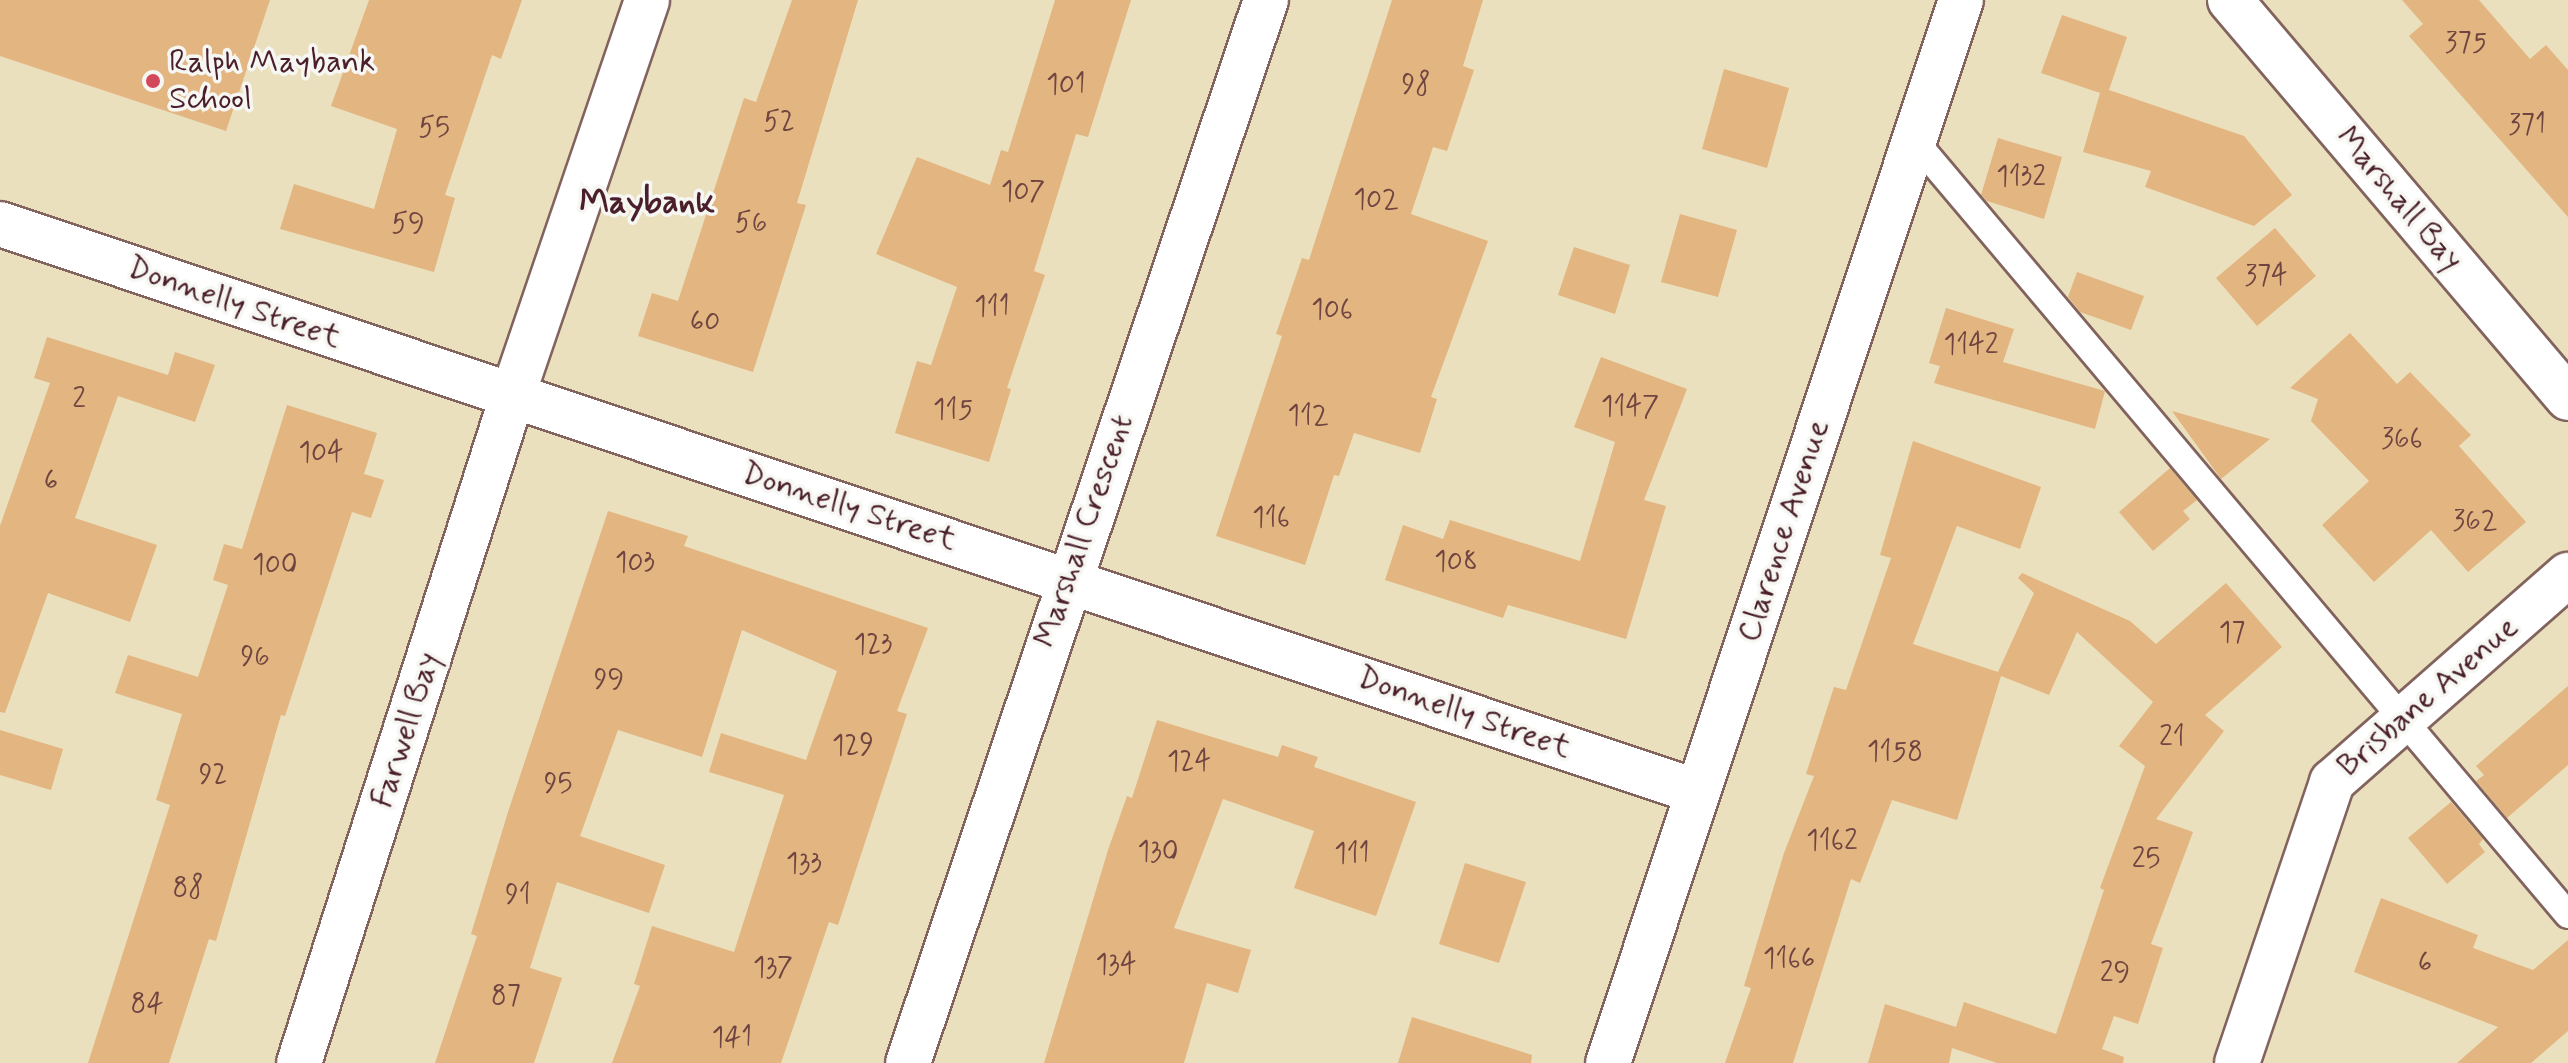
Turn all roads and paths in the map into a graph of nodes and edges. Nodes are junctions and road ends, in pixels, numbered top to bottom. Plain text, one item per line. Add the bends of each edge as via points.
1 (647, 0) edge
2 (1266, 0) edge
3 (1961, 0) edge
4 (2248, 9) edge
5 (1914, 140) junction
6 (0, 224) edge
7 (512, 397) junction
8 (2568, 398) edge
9 (2568, 575) edge
10 (1067, 578) junction
11 (2400, 718) junction
12 (1698, 792) junction
13 (2568, 915) edge
14 (2249, 1056) edge
15 (299, 1063) edge
16 (908, 1063) edge
17 (1608, 1063) edge

1 - 7 street, Farwell Bay
2 - 10 street, Marshall Crescent
3 - 5 street, Clarence Avenue
4 - 8 street, Marshall Bay
5 - 11 lane
5 - 12 street, Clarence Avenue
6 - 7 street, Donnelly Street
7 - 10 street, Donnelly Street
7 - 15 street, Farwell Bay
9 - 11 street, Brisbane Avenue
10 - 12 street, Donnelly Street
10 - 16 street, Marshall Crescent
11 - 13 lane
11 - 14 street, Brisbane Avenue via 2332,782
12 - 17 street, Clarence Avenue

